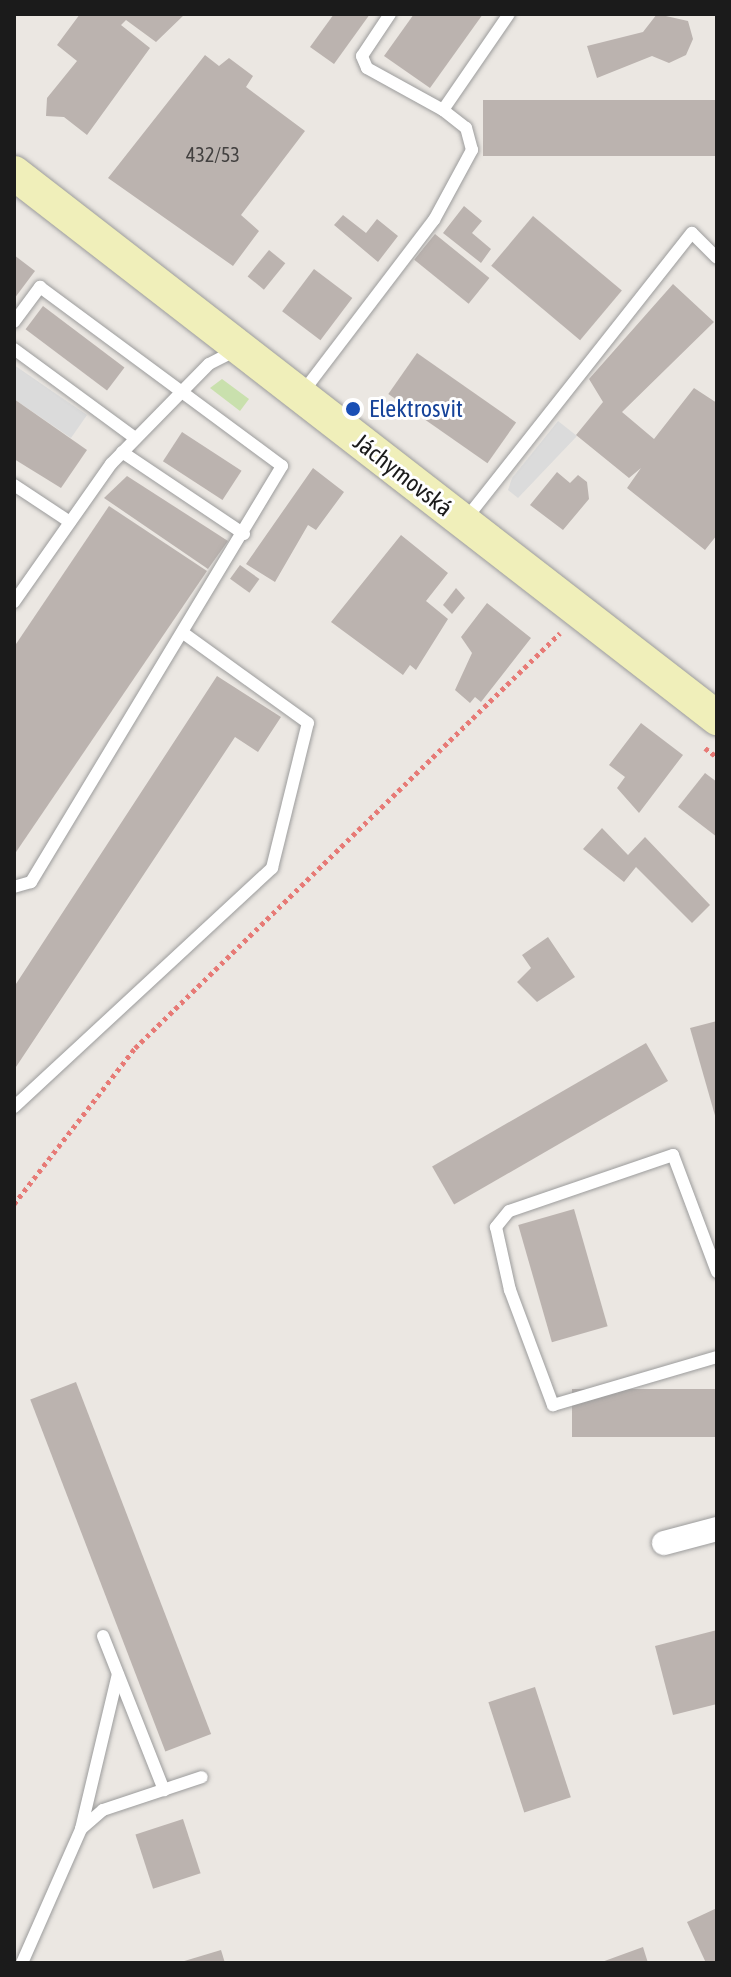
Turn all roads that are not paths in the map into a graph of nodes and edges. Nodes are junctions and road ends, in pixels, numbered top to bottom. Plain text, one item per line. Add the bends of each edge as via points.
1 (390, 14) edge
2 (509, 14) edge
3 (443, 110) junction
4 (14, 173) edge
5 (717, 258) edge
6 (14, 322) edge
7 (14, 349) edge
8 (240, 349) junction
9 (178, 393) junction
10 (300, 395) junction
11 (135, 438) junction
12 (122, 452) junction
13 (14, 485) edge
14 (70, 522) junction
15 (463, 522) junction
16 (244, 534) junction
17 (14, 602) edge
18 (183, 633) junction
19 (717, 718) edge
20 (14, 887) edge
21 (14, 1107) edge
22 (717, 1272) edge
23 (717, 1357) edge
24 (717, 1529) edge
25 (664, 1543) dead end
26 (103, 1636) dead end
27 (118, 1674) junction
28 (202, 1777) dead end
29 (164, 1790) junction
30 (81, 1829) junction
31 (22, 1963) edge

1 - 3 lane via 362,56 367,68
2 - 3 lane
3 - 10 lane via 466,128 472,150 434,220
4 - 8 street, Jáchymovská
5 - 15 lane via 692,233
6 - 9 lane via 40,287
7 - 11 lane
8 - 9 lane
8 - 10 street, Jáchymovská
9 - 11 lane
9 - 16 lane via 282,466
10 - 15 street, Jáchymovská
11 - 12 lane
12 - 14 lane
12 - 16 lane
13 - 14 lane
14 - 17 lane
15 - 19 street, Jáchymovská
16 - 18 lane
18 - 20 lane via 31,882
18 - 21 lane via 308,723 272,868
22 - 23 lane via 673,1155 509,1211 496,1227 510,1290 553,1405
24 - 25 street
26 - 27 lane
27 - 29 lane
27 - 30 lane
28 - 29 lane
29 - 30 lane via 103,1810
30 - 31 lane

